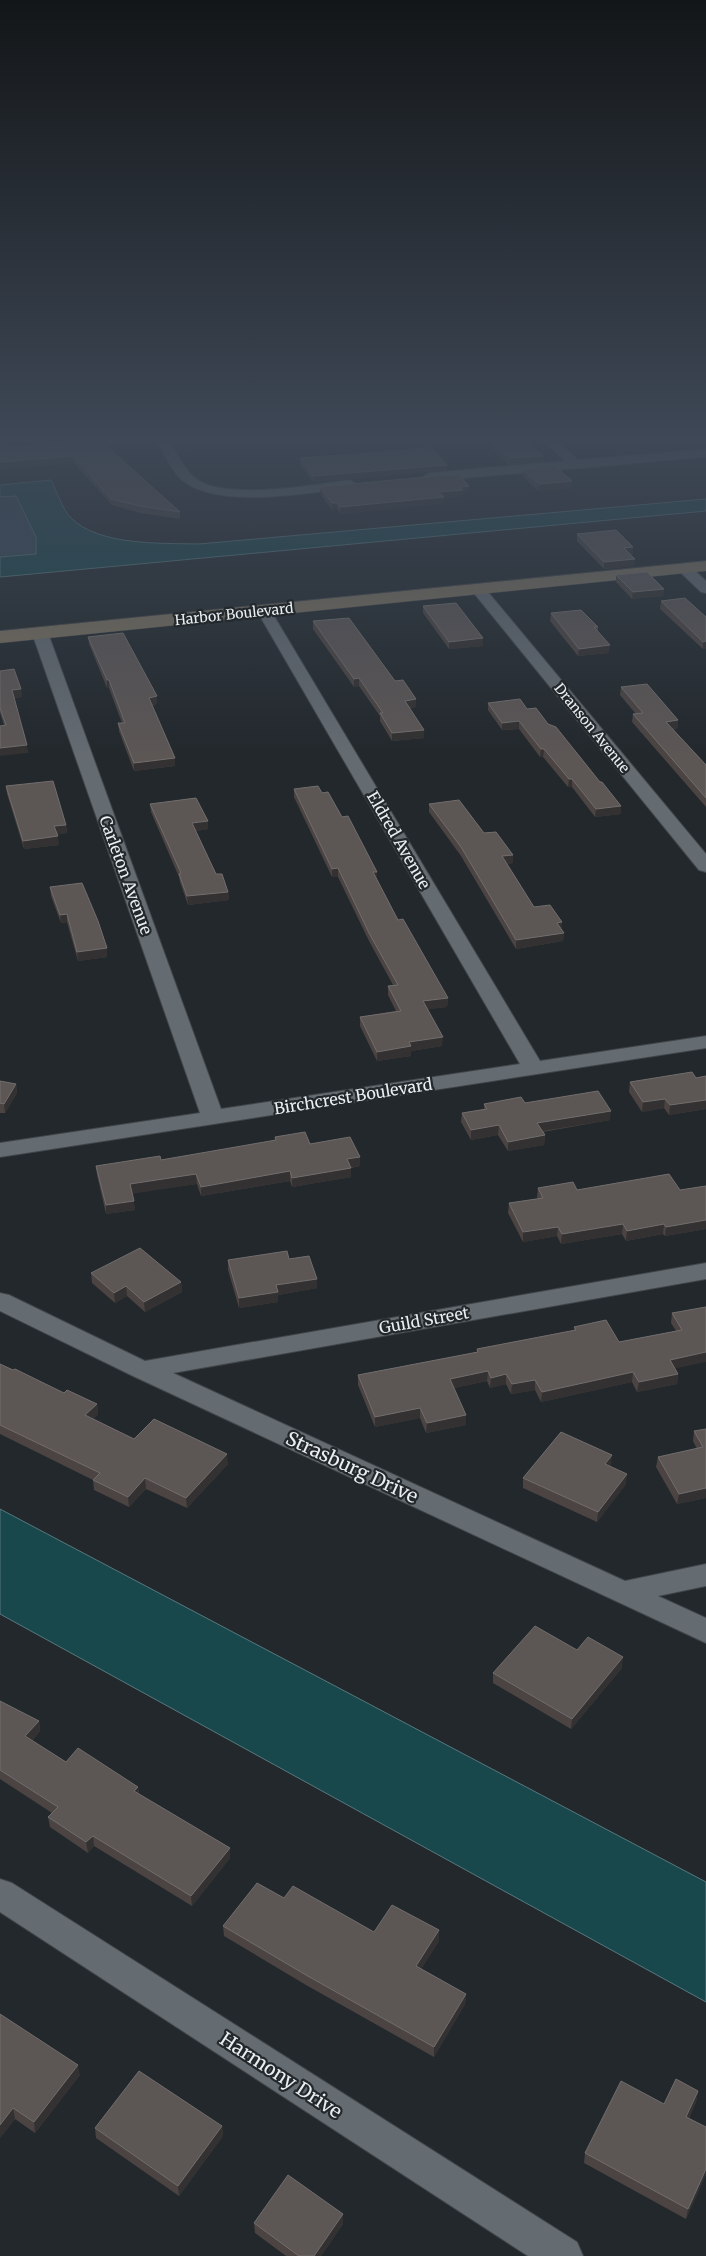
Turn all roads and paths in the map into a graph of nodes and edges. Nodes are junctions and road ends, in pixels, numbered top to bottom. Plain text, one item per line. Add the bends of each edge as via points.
1 (706, 566) edge
2 (684, 568) junction
3 (478, 589) junction
4 (706, 589) edge
5 (264, 611) junction
6 (40, 634) junction
7 (0, 638) edge
8 (706, 866) edge
9 (706, 1042) edge
10 (533, 1068) junction
11 (213, 1117) junction
12 (0, 1150) edge
13 (706, 1270) edge
14 (0, 1301) edge
15 (142, 1370) junction
16 (706, 1575) edge
17 (624, 1592) junction
18 (706, 1631) edge
19 (1, 1896) edge
20 (562, 2256) edge

1 - 2 street, Harbor Boulevard
2 - 3 street, Harbor Boulevard
2 - 4 street
3 - 5 street, Harbor Boulevard
3 - 8 street, Dranson Avenue
5 - 6 street, Harbor Boulevard
5 - 10 street, Eldred Avenue
6 - 7 street, Harbor Boulevard
6 - 11 street, Carleton Avenue
9 - 10 street, Birchcrest Boulevard
10 - 11 street, Birchcrest Boulevard
11 - 12 street, Birchcrest Boulevard
13 - 15 street, Guild Street
14 - 15 street, Strasburg Drive
15 - 17 street, Strasburg Drive
16 - 17 street
17 - 18 street, Strasburg Drive
19 - 20 street, Harmony Drive

